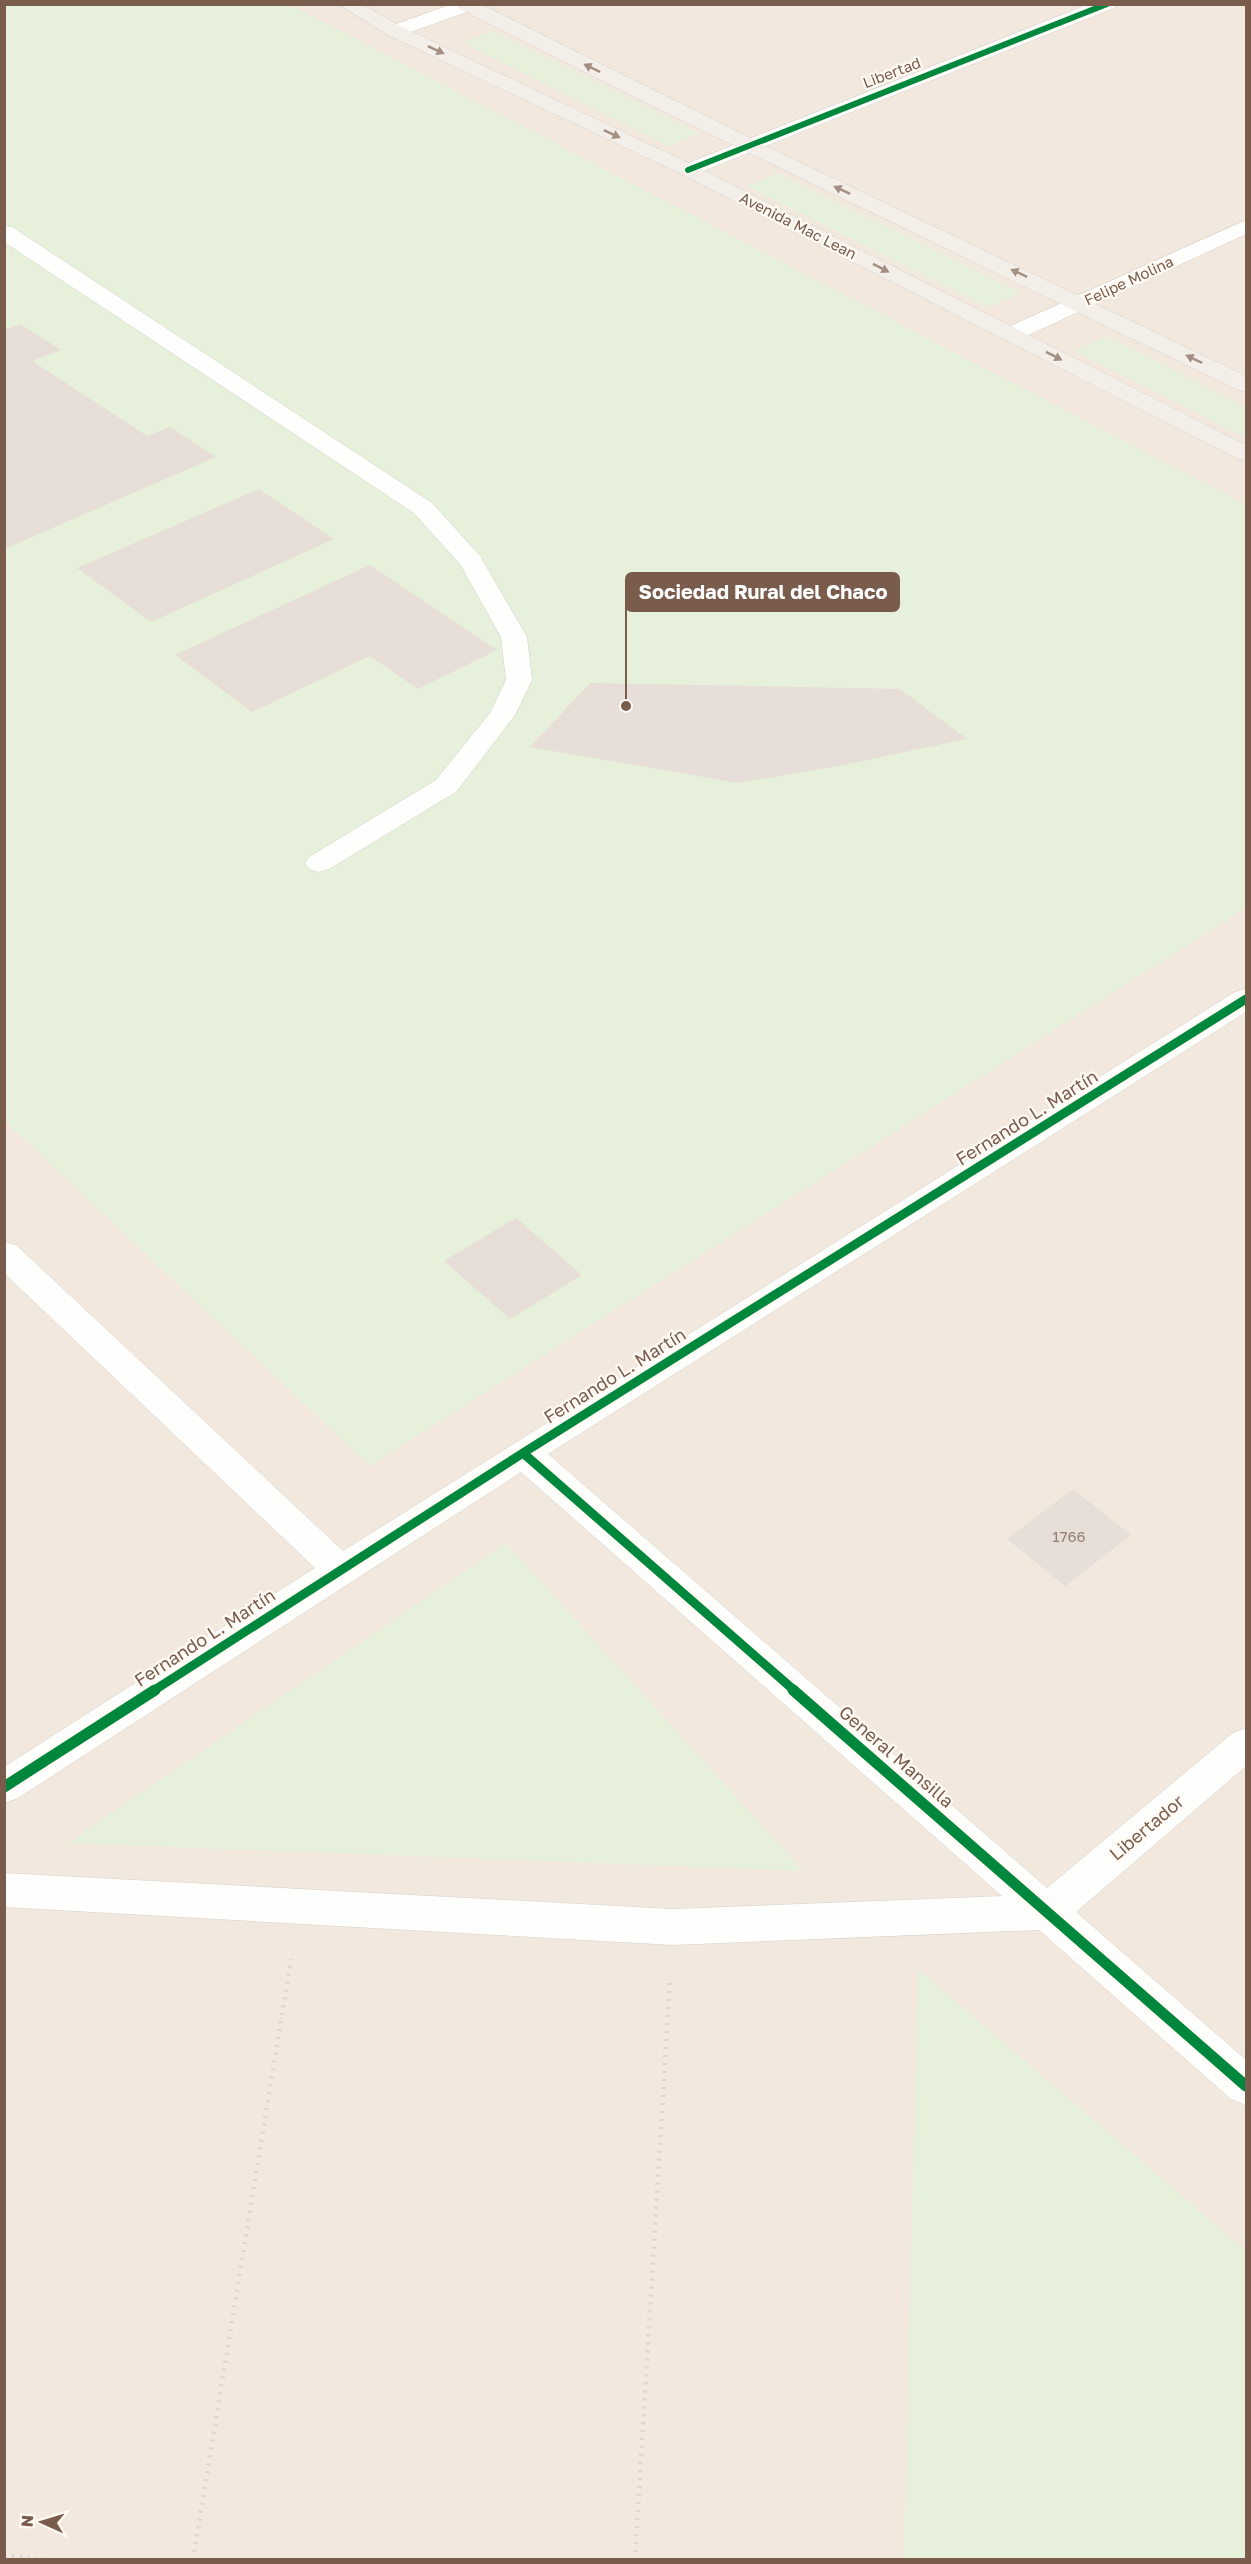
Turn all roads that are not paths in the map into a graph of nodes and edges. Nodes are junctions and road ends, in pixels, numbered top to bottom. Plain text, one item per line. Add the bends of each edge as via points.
1 (346, 4) edge
2 (1107, 4) edge
3 (468, 5) edge
4 (395, 31) junction
5 (748, 146) junction
6 (688, 170) junction
7 (1246, 226) edge
8 (4, 232) edge
9 (1082, 303) junction
10 (1011, 334) junction
11 (1246, 384) edge
12 (1246, 454) edge
13 (319, 863) dead end
14 (1243, 1006) edge
15 (4, 1253) edge
16 (523, 1453) junction
17 (341, 1571) junction
18 (1246, 1744) edge
19 (4, 1787) edge
20 (4, 1890) edge
21 (1047, 1912) junction
22 (1246, 2086) edge

1 - 4 main road, Avenida Mac Lean
2 - 5 street, Libertad
3 - 4 street
5 -> 3 main road
4 -> 6 main road, Avenida Mac Lean
5 - 6 street, Libertad
9 -> 5 main road
6 -> 10 main road, Avenida Mac Lean
7 - 9 street, Felipe Molina
8 - 13 street via 423,508 471,561 514,636 519,680 502,715 446,786
9 - 10 street, Felipe Molina
11 -> 9 main road
10 -> 12 main road, Avenida Mac Lean
14 - 16 street, Fernando L. Martín
15 - 17 street
16 - 17 street, Fernando L. Martín
16 - 21 street, General Mansilla
17 - 19 street, Fernando L. Martín
18 - 21 street, Libertador
20 - 21 street via 673,1927
21 - 22 street, General Mansilla

